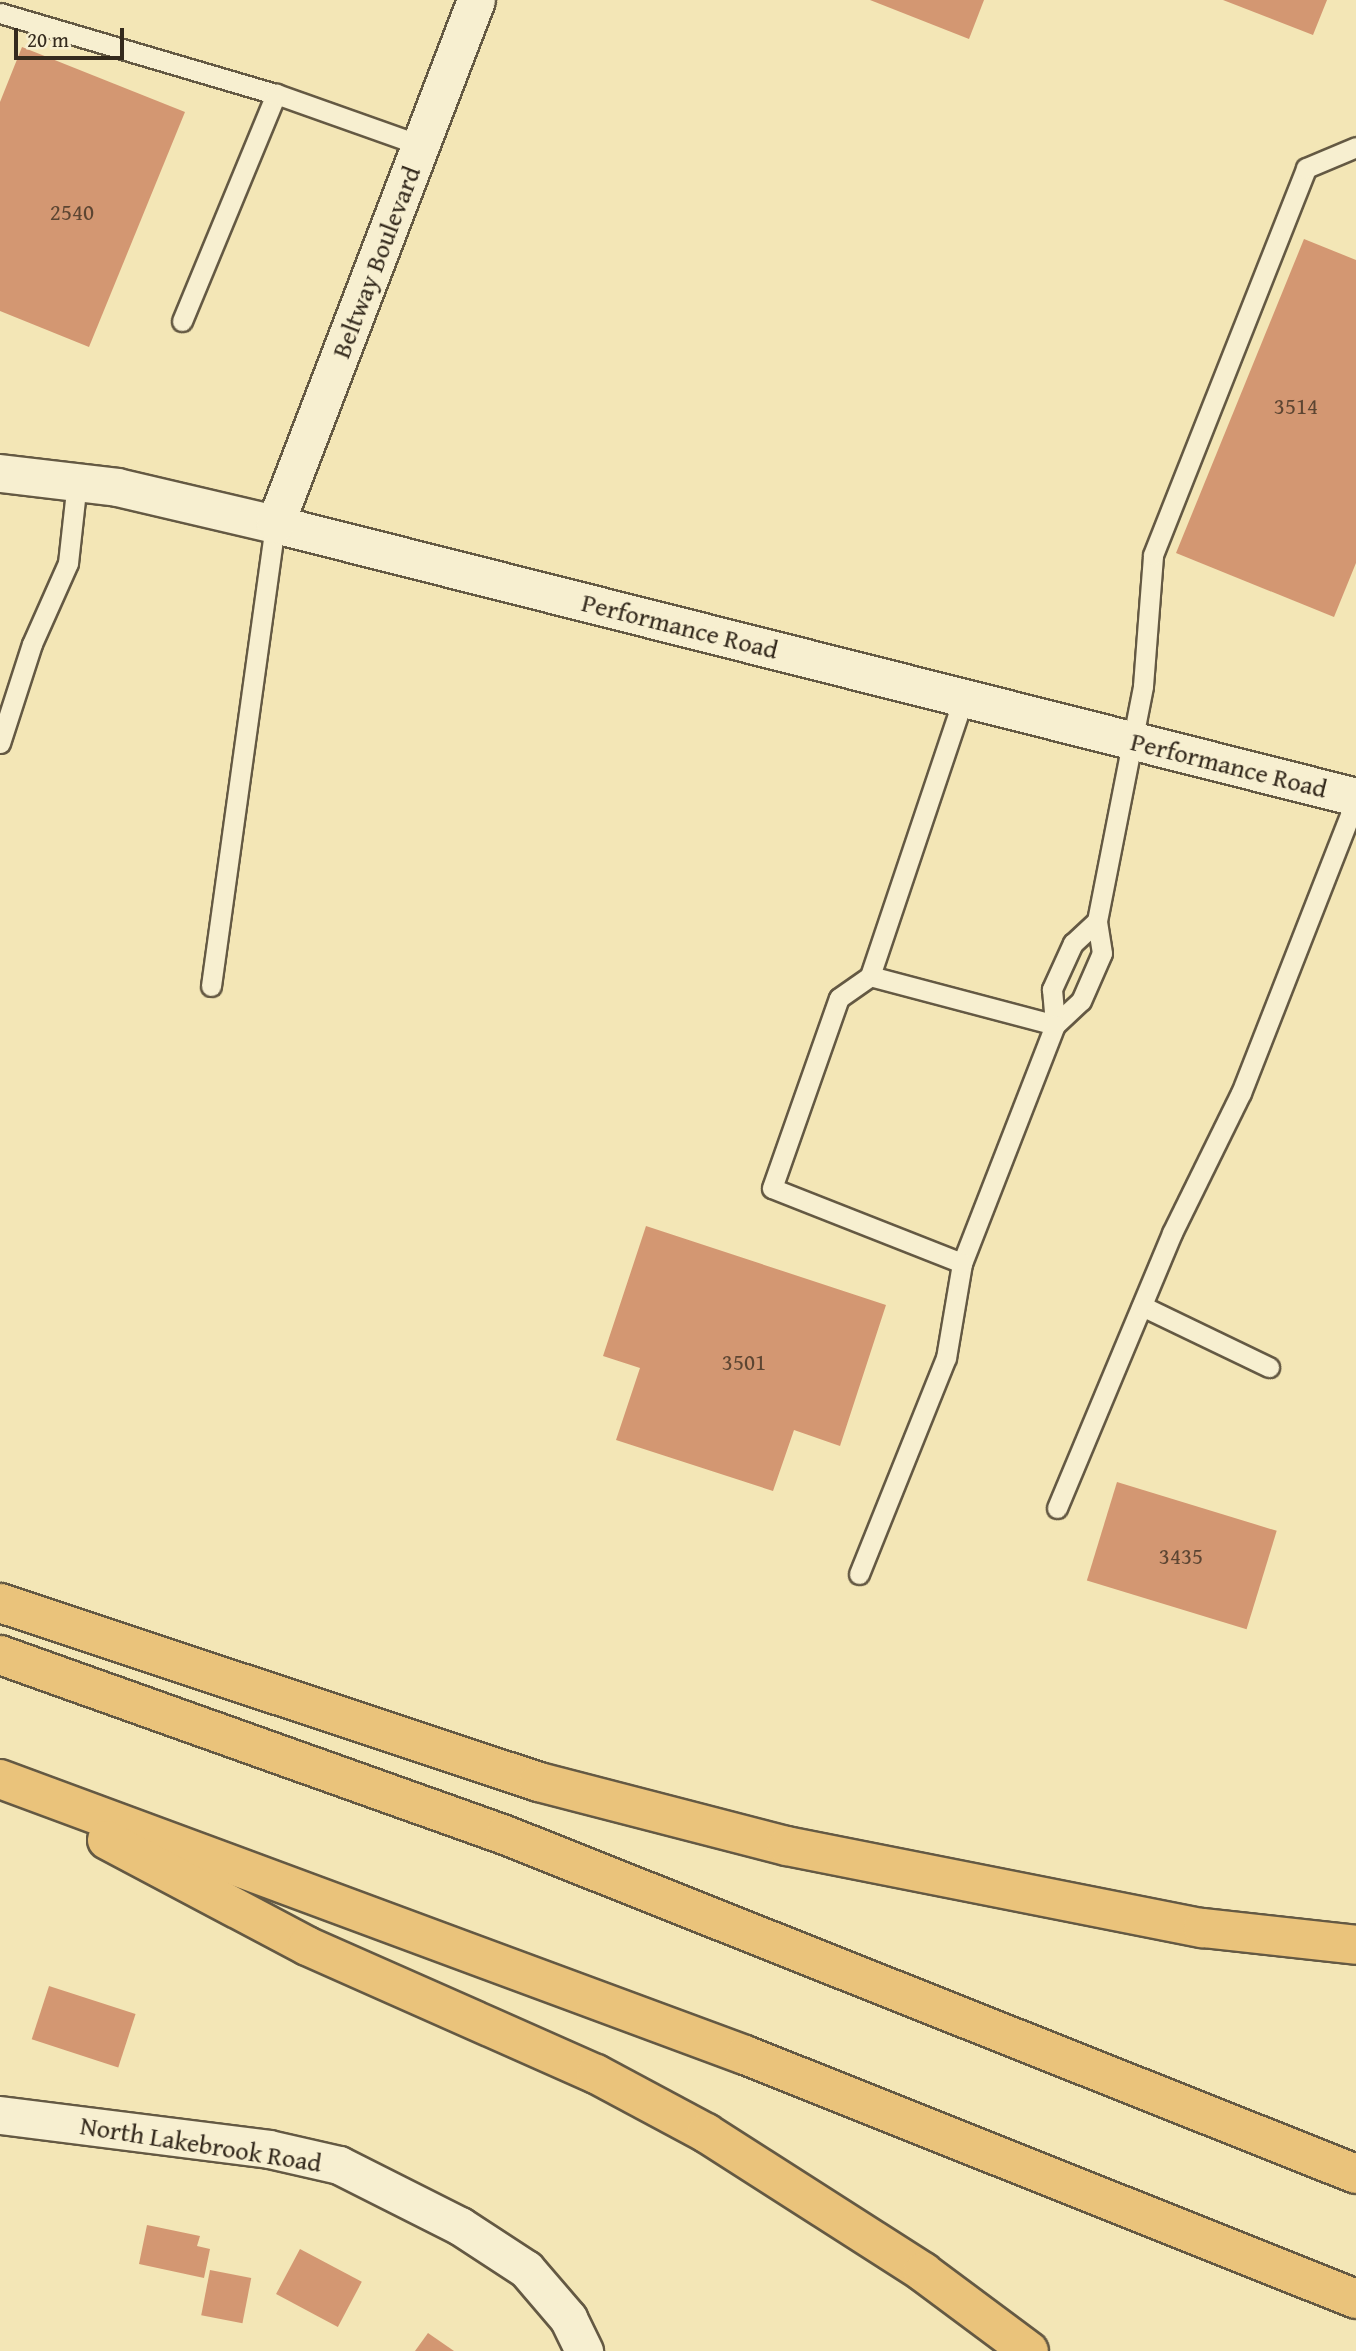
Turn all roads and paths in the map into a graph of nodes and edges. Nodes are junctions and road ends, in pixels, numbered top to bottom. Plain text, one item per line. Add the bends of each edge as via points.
1 (476, 0) edge
2 (0, 13) edge
3 (276, 94) junction
4 (420, 145) junction
5 (1356, 147) edge
6 (182, 321) dead end
7 (0, 473) edge
8 (77, 482) junction
9 (275, 524) junction
10 (964, 697) junction
11 (1131, 740) junction
12 (0, 743) edge
13 (1356, 798) edge
14 (1097, 921) junction
15 (870, 976) junction
16 (211, 986) dead end
17 (1055, 1025) junction
18 (962, 1263) junction
19 (1142, 1306) junction
20 (1269, 1367) dead end
21 (1057, 1508) dead end
22 (859, 1574) dead end
23 (0, 1603) edge
24 (0, 1655) edge
25 (0, 1782) edge
26 (1356, 1945) edge
27 (0, 2115) edge
28 (1356, 2174) edge
29 (1356, 2300) edge
30 (584, 2351) edge
31 (1029, 2351) edge

1 - 4 street, Beltway Boulevard
2 - 3 lane
3 - 4 lane
3 - 6 lane
4 - 9 street, Beltway Boulevard
5 - 11 lane via 1306,168 1153,555 1154,608
7 - 8 street, Performance Road
8 - 9 street, Performance Road
8 - 12 lane via 68,563 32,645
9 - 10 street, Performance Road
9 - 16 lane
10 - 11 street, Performance Road
10 - 15 lane
11 - 13 street, Performance Road
11 - 14 lane
13 - 19 lane via 1241,1093
14 - 17 lane via 1073,943 1052,989
14 - 17 lane via 1102,953 1082,1002
15 - 17 lane
15 - 18 lane via 839,998 772,1188
17 - 18 lane
18 - 22 lane via 946,1358
19 - 20 lane
19 - 21 lane
23 - 26 highway via 539,1782 787,1846 1203,1928
24 - 28 highway via 505,1835
25 - 29 highway via 745,2055
25 - 31 highway via 307,1946 596,2074 706,2133 923,2272
27 - 30 street, North Lakebrook Road via 270,2149 340,2165 460,2226 527,2269 568,2318

